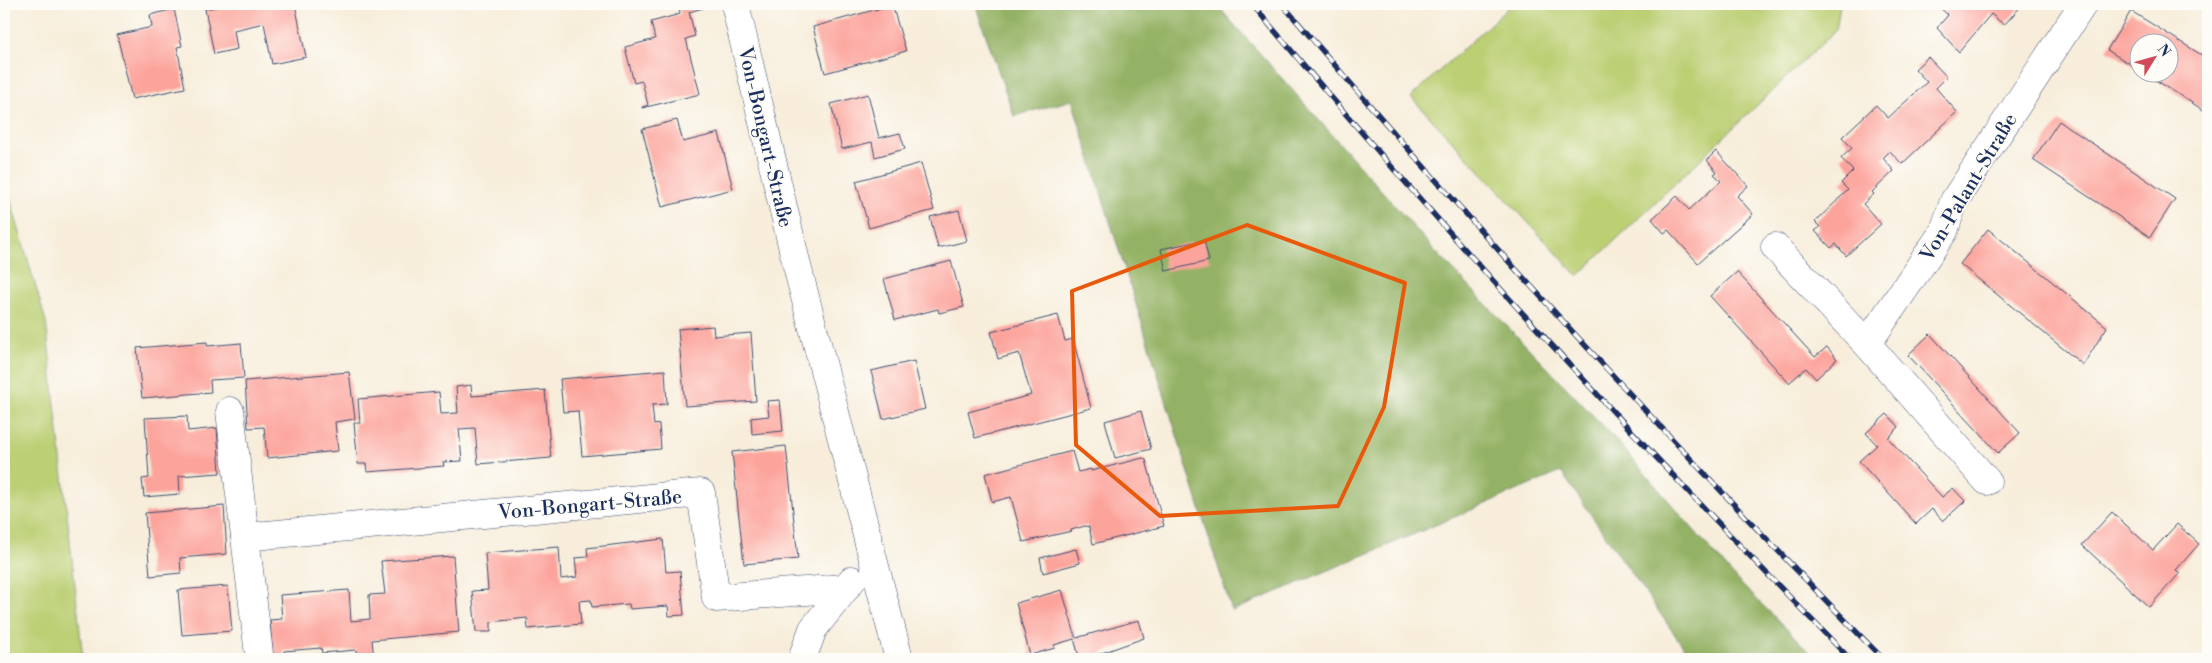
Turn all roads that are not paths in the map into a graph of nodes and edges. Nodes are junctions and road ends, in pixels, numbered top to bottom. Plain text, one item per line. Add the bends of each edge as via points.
1 (735, 4) edge
2 (2083, 4) edge
3 (1775, 246) dead end
4 (1867, 344) junction
5 (230, 411) dead end
6 (1987, 481) dead end
7 (245, 537) junction
8 (873, 560) junction
9 (844, 588) junction
10 (259, 654) dead end
11 (802, 659) edge
12 (899, 659) edge

1 - 8 street, Von-Bongart-Straße via 797,266
2 - 4 street, Von-Palant-Straße via 1954,201 1944,231
3 - 4 street
4 - 6 street
5 - 7 street
7 - 9 street, Von-Bongart-Straße via 701,493 716,598
7 - 10 street
8 - 9 street
8 - 12 street, Von-Bongart-Straße
9 - 11 street via 813,629

